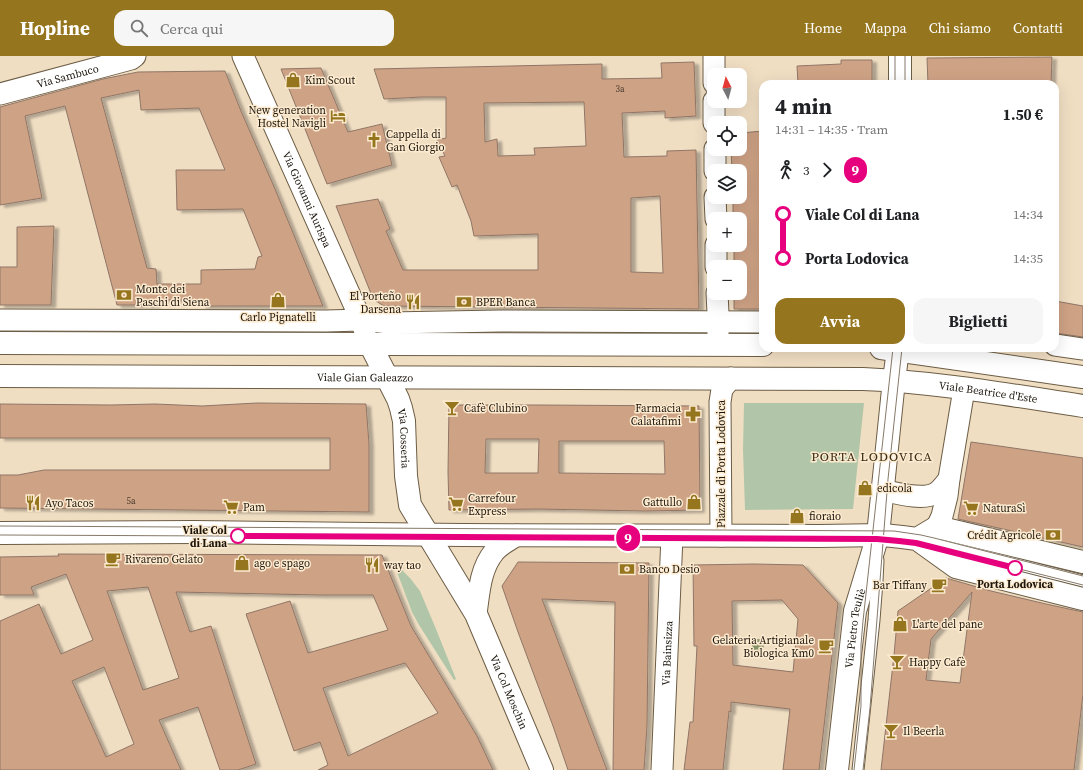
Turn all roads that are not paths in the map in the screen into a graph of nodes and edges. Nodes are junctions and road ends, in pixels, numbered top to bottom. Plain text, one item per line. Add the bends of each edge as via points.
1 (135, 56) edge
2 (243, 56) edge
3 (714, 56) edge
4 (900, 56) edge
5 (714, 68) edge
6 (900, 80) edge
7 (0, 94) edge
8 (717, 300) edge
9 (0, 320) edge
10 (361, 320) junction
11 (584, 321) junction
12 (718, 322) junction
13 (759, 322) edge
14 (178, 332) junction
15 (500, 332) junction
16 (0, 343) edge
17 (370, 344) junction
18 (584, 345) junction
19 (719, 345) junction
20 (759, 345) edge
21 (1059, 346) edge
22 (1083, 349) edge
23 (892, 352) edge
24 (912, 352) edge
25 (0, 376) edge
26 (386, 377) junction
27 (1083, 377) edge
28 (731, 378) junction
29 (894, 380) junction
30 (964, 389) junction
31 (1083, 406) edge
32 (949, 479) junction
33 (882, 490) junction
34 (937, 527) junction
35 (0, 532) edge
36 (428, 535) junction
37 (517, 535) junction
38 (878, 535) junction
39 (672, 536) junction
40 (722, 536) junction
41 (917, 539) junction
42 (1083, 562) edge
43 (1083, 581) edge
44 (1083, 599) edge
45 (476, 614) junction
46 (542, 770) edge
47 (662, 770) edge
48 (837, 770) edge
49 (858, 770) edge

1 - 7 street, Via Sambuco
2 - 10 street, Via Giovanni Aurispa
3 - 5 street
4 - 6 main road
8 - 12 street
9 - 14 street
10 - 14 street
10 - 15 street
10 - 17 street, Via Giovanni Aurispa
11 - 12 street
11 - 15 street
11 - 18 lane
12 - 13 street
12 - 19 street
14 - 16 main road
14 - 17 main road
15 - 17 main road
15 - 18 main road
17 - 26 main road, Via Cosseria
18 - 19 main road
19 - 20 main road
21 - 22 street
23 - 29 main road
24 - 27 main road
25 - 26 main road, Viale Gian Galeazzo
26 - 28 main road, Viale Gian Galeazzo
26 - 36 main road, Via Cosseria via 401,408 404,421 410,505
28 - 29 main road
28 - 40 street, Piazzale di Porta Lodovica via 722,389 720,402
29 - 30 main road, Viale Beatrice d'Este
29 - 33 main road
30 - 31 main road, Viale Beatrice d'Este
30 - 32 street
32 - 33 street via 937,493 925,497
32 - 34 street via 942,516
33 - 38 main road
34 - 41 main road
34 - 42 main road
35 - 36 main road
36 - 37 main road
36 - 45 main road, Via Col Moschin
37 - 39 main road
37 - 45 street via 495,551 488,562 481,582
38 - 40 main road, Piazzale di Porta Lodovica
38 - 41 main road, Piazzale di Porta Lodovica
38 - 48 main road, Via Pietro Teuliè via 854,617
38 - 49 lane, Via Pietro Teuliè via 877,581
39 - 40 main road
39 - 47 street, Via Bainsizza
41 - 43 lane
41 - 44 main road, Piazzale di Porta Lodovica via 956,567
45 - 46 main road, Via Col Moschin

